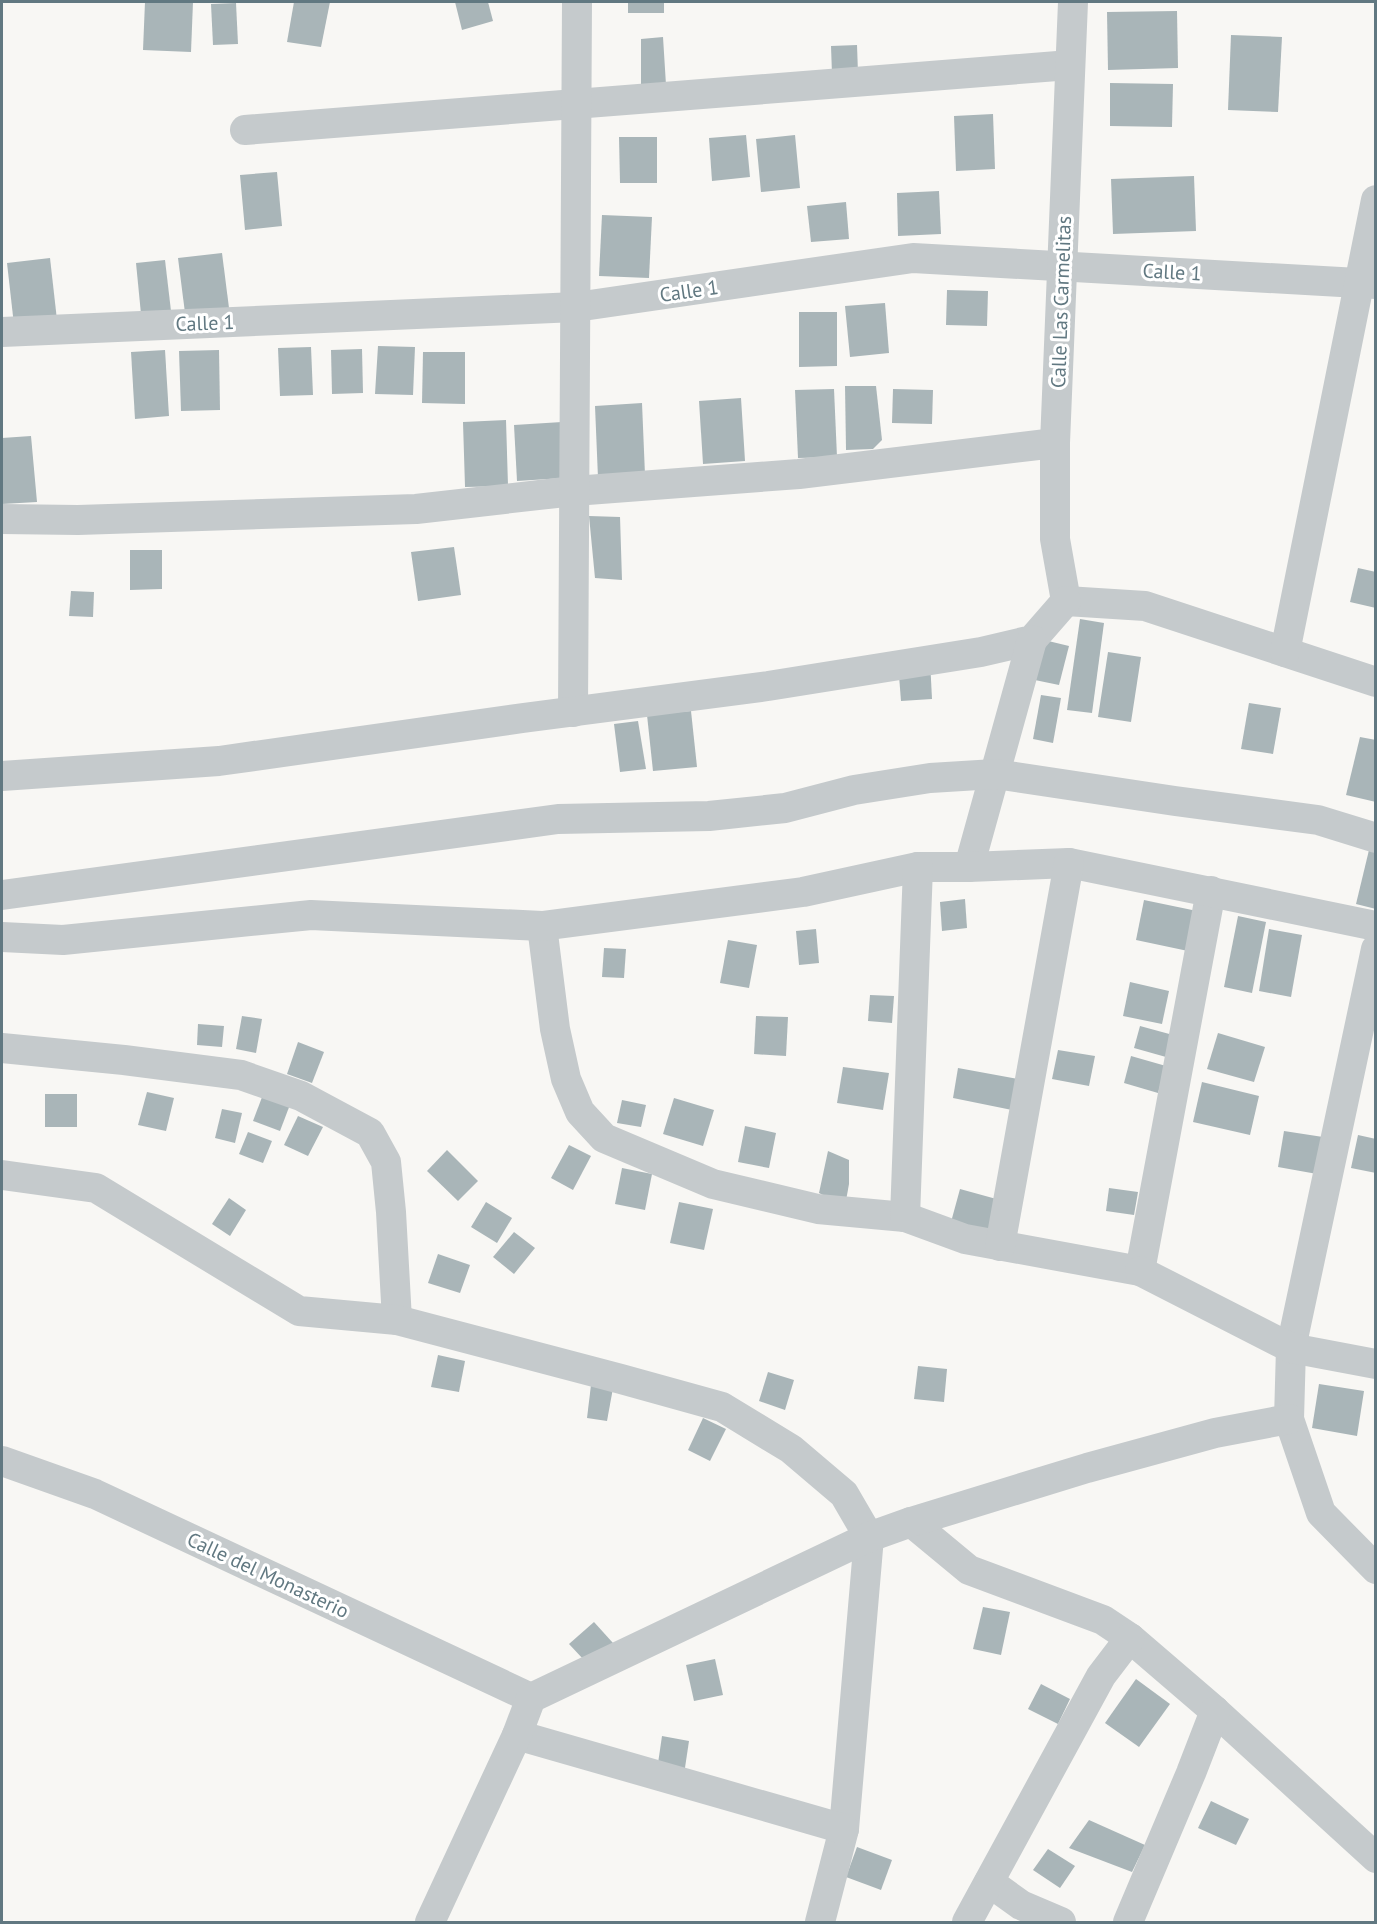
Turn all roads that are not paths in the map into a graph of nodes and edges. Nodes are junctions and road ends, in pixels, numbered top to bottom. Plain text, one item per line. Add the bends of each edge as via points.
1 (577, 2) edge
2 (1073, 2) edge
3 (1070, 65) junction
4 (577, 104) junction
5 (245, 130) dead end
6 (1376, 200) edge
7 (1062, 266) junction
8 (1367, 283) edge
9 (576, 308) junction
10 (2, 332) edge
11 (1055, 443) junction
12 (574, 491) junction
13 (2, 519) edge
14 (1066, 601) junction
15 (1032, 640) junction
16 (1285, 652) junction
17 (1376, 682) edge
18 (573, 712) junction
19 (995, 774) junction
20 (2, 776) edge
21 (1376, 838) edge
22 (1069, 863) junction
23 (918, 867) junction
24 (969, 867) junction
25 (1211, 891) junction
26 (2, 895) edge
27 (542, 926) junction
28 (1376, 926) edge
29 (2, 937) edge
30 (1376, 949) edge
31 (2, 1048) edge
32 (2, 1175) edge
33 (905, 1217) junction
34 (1000, 1245) junction
35 (1140, 1271) junction
36 (397, 1320) junction
37 (1291, 1348) junction
38 (1376, 1364) edge
39 (1289, 1419) junction
40 (2, 1461) edge
41 (911, 1522) junction
42 (869, 1537) junction
43 (1376, 1569) edge
44 (1130, 1638) junction
45 (531, 1698) junction
46 (1215, 1711) junction
47 (517, 1735) junction
48 (844, 1829) junction
49 (1376, 1858) edge
50 (989, 1882) junction
51 (430, 1923) edge
52 (820, 1923) edge
53 (967, 1923) edge
54 (1061, 1923) edge
55 (1128, 1923) edge

1 - 4 street
2 - 3 street, Calle Las Carmelitas
3 - 4 street
3 - 7 street, Calle Las Carmelitas
4 - 5 street
4 - 9 street
6 - 8 street
7 - 8 street, Calle 1
7 - 9 street, Calle 1 via 913,258
7 - 11 street, Calle Las Carmelitas
8 - 16 street
9 - 10 street, Calle 1
9 - 12 street
11 - 12 street via 799,474
11 - 14 street, Calle Las Carmelitas via 1055,539
12 - 13 street via 416,509
12 - 18 street
14 - 15 street
14 - 16 street via 1145,606
15 - 18 street via 981,652 768,686
15 - 19 street
16 - 17 street
18 - 20 street via 219,761
19 - 21 street via 1318,820
19 - 24 street
19 - 26 street via 930,777 854,790 785,808 709,816 558,819
22 - 24 street
22 - 25 street
22 - 34 street
23 - 24 street
23 - 27 street via 803,892
23 - 33 street
25 - 28 street
25 - 35 street
27 - 29 street via 311,915 63,940
27 - 33 street via 555,1029 566,1079 580,1112 603,1138 713,1184 818,1209
30 - 37 street
31 - 36 street via 241,1075 301,1096 369,1133 386,1162
32 - 36 street via 96,1188 299,1311
33 - 34 street via 965,1239
34 - 35 street
35 - 37 street
36 - 42 street via 722,1407 791,1449 844,1494
37 - 38 street
37 - 39 street
39 - 41 street via 1215,1433 1097,1465
39 - 43 street via 1321,1513
40 - 45 street, Calle del Monasterio via 95,1494
41 - 42 street
41 - 44 street via 969,1570 1103,1620
42 - 45 street
42 - 48 street
44 - 46 street
44 - 50 street via 1101,1676
45 - 47 street
46 - 49 street
46 - 55 street
47 - 48 street
47 - 51 street
48 - 52 street
50 - 53 street
50 - 54 street via 1022,1905

